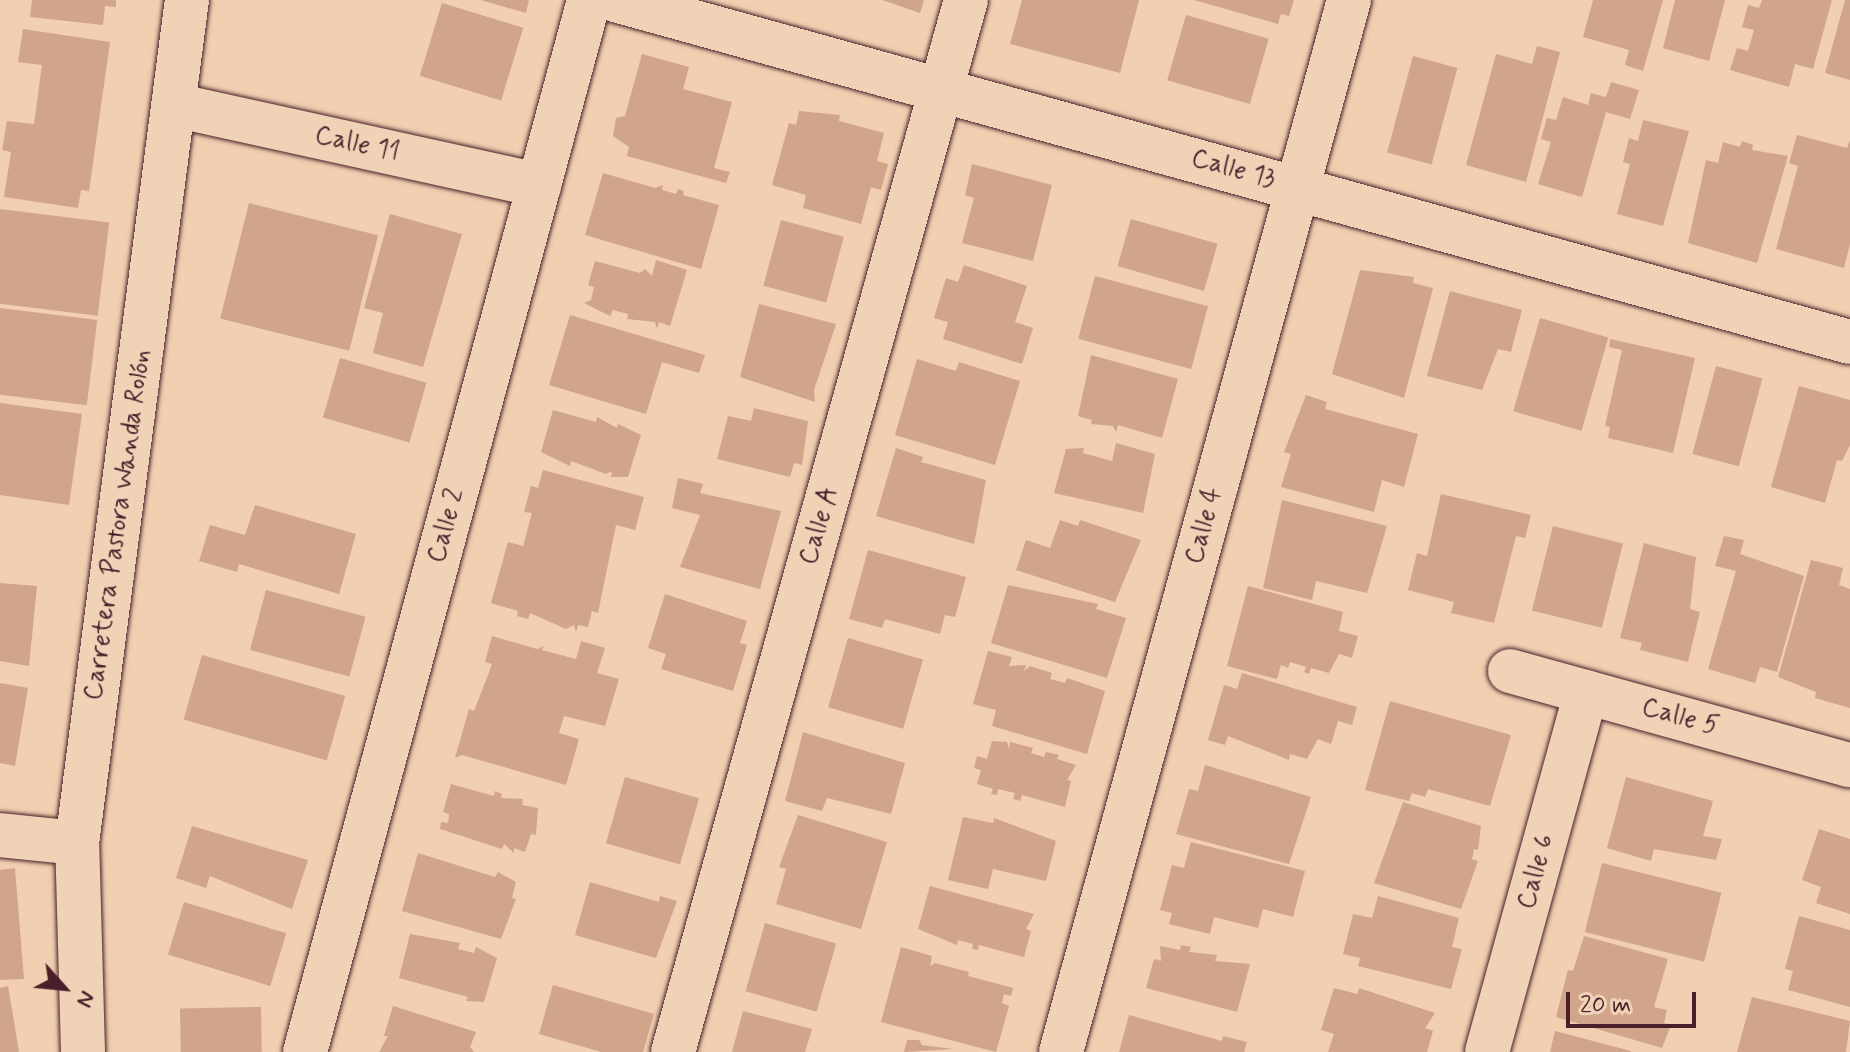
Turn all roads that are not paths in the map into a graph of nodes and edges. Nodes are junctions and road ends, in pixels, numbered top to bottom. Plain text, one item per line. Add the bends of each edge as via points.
1 (187, 0) edge
2 (589, 0) edge
3 (615, 0) edge
4 (966, 0) edge
5 (1349, 0) edge
6 (941, 90) junction
7 (174, 105) junction
8 (539, 185) junction
9 (1297, 188) junction
10 (1850, 342) edge
11 (1510, 671) dead end
12 (1586, 692) junction
13 (1850, 765) edge
14 (0, 835) edge
15 (77, 843) junction
16 (83, 1052) edge
17 (305, 1052) edge
18 (673, 1052) edge
19 (1061, 1052) edge
20 (1487, 1052) edge

1 - 7 street, Carretera Pastora Wanda Rolón
2 - 8 street, Calle 2
3 - 6 street, Calle 13
4 - 6 street, Calle A
5 - 9 street, Calle 4
6 - 9 street, Calle 13
6 - 18 street, Calle A
7 - 8 street, Calle 11
7 - 15 street, Carretera Pastora Wanda Rolón
8 - 17 street, Calle 2
9 - 10 street, Calle 13
9 - 19 street, Calle 4
11 - 12 street, Calle 5
12 - 13 street, Calle 5
12 - 20 street, Calle 6
14 - 15 street
15 - 16 street, Carretera Pastora Wanda Rolón

